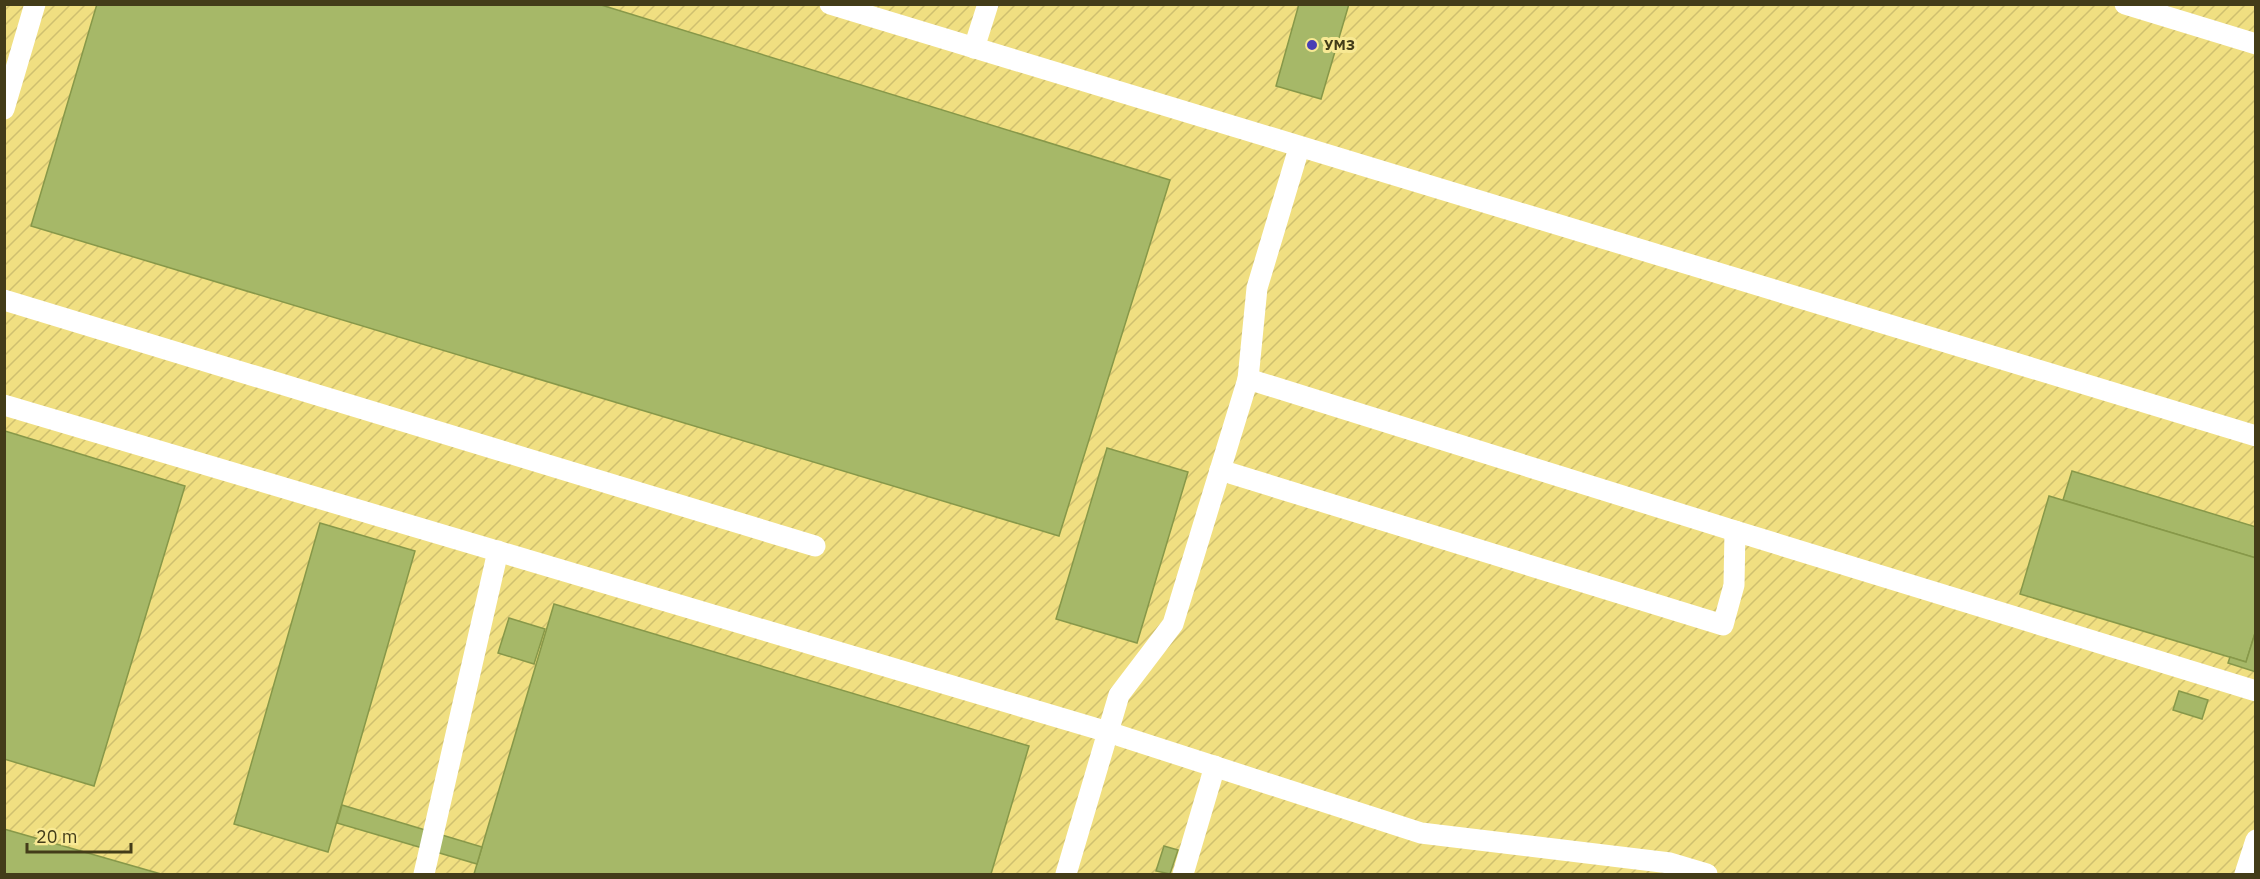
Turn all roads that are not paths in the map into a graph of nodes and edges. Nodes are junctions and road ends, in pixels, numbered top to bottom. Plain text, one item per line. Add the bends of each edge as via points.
1 (35, 4) edge
2 (830, 4) edge
3 (988, 4) edge
4 (2126, 4) edge
5 (2256, 44) edge
6 (974, 48) junction
7 (4, 109) edge
8 (1299, 148) junction
9 (4, 300) edge
10 (1248, 379) junction
11 (4, 405) edge
12 (2256, 436) edge
13 (1220, 470) junction
14 (1735, 531) junction
15 (815, 546) dead end
16 (498, 551) junction
17 (2256, 691) edge
18 (1108, 732) junction
19 (1215, 766) junction
20 (2256, 840) edge
21 (424, 874) edge
22 (1066, 874) edge
23 (1183, 874) edge
24 (1707, 874) edge
25 (2245, 874) edge

1 - 7 lane
2 - 6 lane
3 - 6 lane
4 - 5 lane
6 - 8 lane
8 - 10 lane via 1257,288
8 - 12 lane
9 - 15 lane
10 - 13 lane
10 - 14 lane
11 - 16 lane
13 - 14 lane via 1723,625 1734,585
13 - 18 lane via 1173,624 1119,695
14 - 17 lane
16 - 18 lane
16 - 21 lane
18 - 19 lane
18 - 22 lane
19 - 23 lane
19 - 24 lane via 1421,833 1670,863
20 - 25 lane

